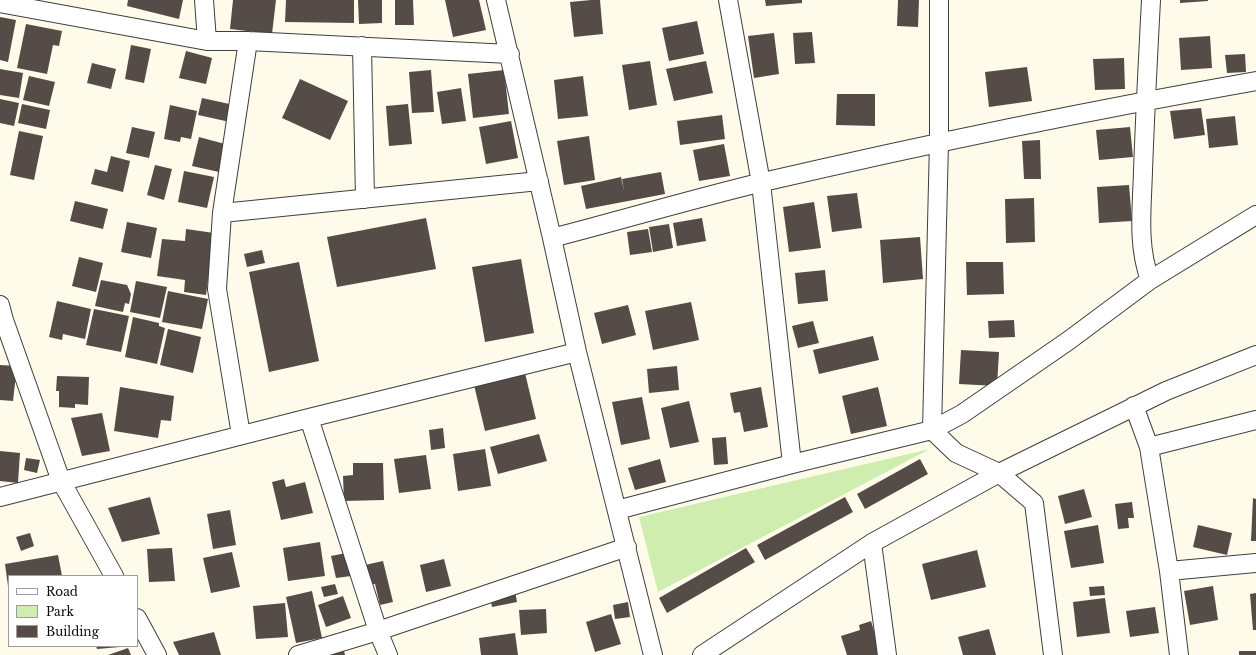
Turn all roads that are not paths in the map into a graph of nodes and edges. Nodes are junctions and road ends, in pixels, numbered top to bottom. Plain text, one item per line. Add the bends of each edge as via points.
1 (204, 0) edge
2 (496, 0) edge
3 (728, 0) edge
4 (939, 0) edge
5 (1151, 0) edge
6 (0, 3) edge
7 (207, 41) junction
8 (248, 41) junction
9 (362, 46) junction
10 (510, 54) junction
11 (1256, 81) edge
12 (1146, 100) junction
13 (939, 142) junction
14 (539, 181) junction
15 (761, 183) junction
16 (365, 199) junction
17 (222, 212) junction
18 (1256, 215) edge
19 (552, 238) junction
20 (1150, 280) junction
21 (0, 304) edge
22 (577, 352) junction
23 (1256, 355) edge
24 (1134, 406) junction
25 (309, 418) junction
26 (1256, 420) edge
27 (932, 430) junction
28 (241, 435) junction
29 (1149, 447) junction
30 (792, 464) junction
31 (999, 473) junction
32 (61, 481) junction
33 (0, 497) edge
34 (618, 510) junction
35 (872, 543) junction
36 (627, 547) junction
37 (1256, 564) edge
38 (1169, 571) junction
39 (113, 575) edge
40 (138, 620) edge
41 (378, 631) junction
42 (157, 655) edge
43 (298, 655) edge
44 (388, 655) edge
45 (653, 655) edge
46 (702, 655) edge
47 (887, 655) edge
48 (1053, 655) edge
49 (1179, 655) edge

1 - 7 street
2 - 10 street
3 - 15 street
4 - 13 street
5 - 12 street
6 - 7 street
7 - 8 street
8 - 9 street
8 - 17 street
9 - 10 street
9 - 16 street
10 - 14 street
11 - 12 street
12 - 13 street
12 - 20 street via 1141,241
13 - 15 street
13 - 27 street
14 - 16 street
14 - 19 street
15 - 19 street
15 - 30 street
16 - 17 street
17 - 28 street via 217,289
18 - 20 street
19 - 22 street
20 - 27 street via 1068,341 962,414
21 - 32 street
22 - 25 street
22 - 34 street
23 - 24 street
24 - 29 street
24 - 31 street
25 - 28 street
25 - 41 street
26 - 29 street
27 - 30 street
27 - 31 street via 956,453
28 - 32 street
29 - 38 street
30 - 34 street
31 - 35 street
31 - 48 street via 1034,503
32 - 33 street
32 - 39 street
34 - 36 street
35 - 46 street
35 - 47 street
36 - 41 street
36 - 45 street
37 - 38 street
38 - 49 street
40 - 42 street
41 - 43 street
41 - 44 street

